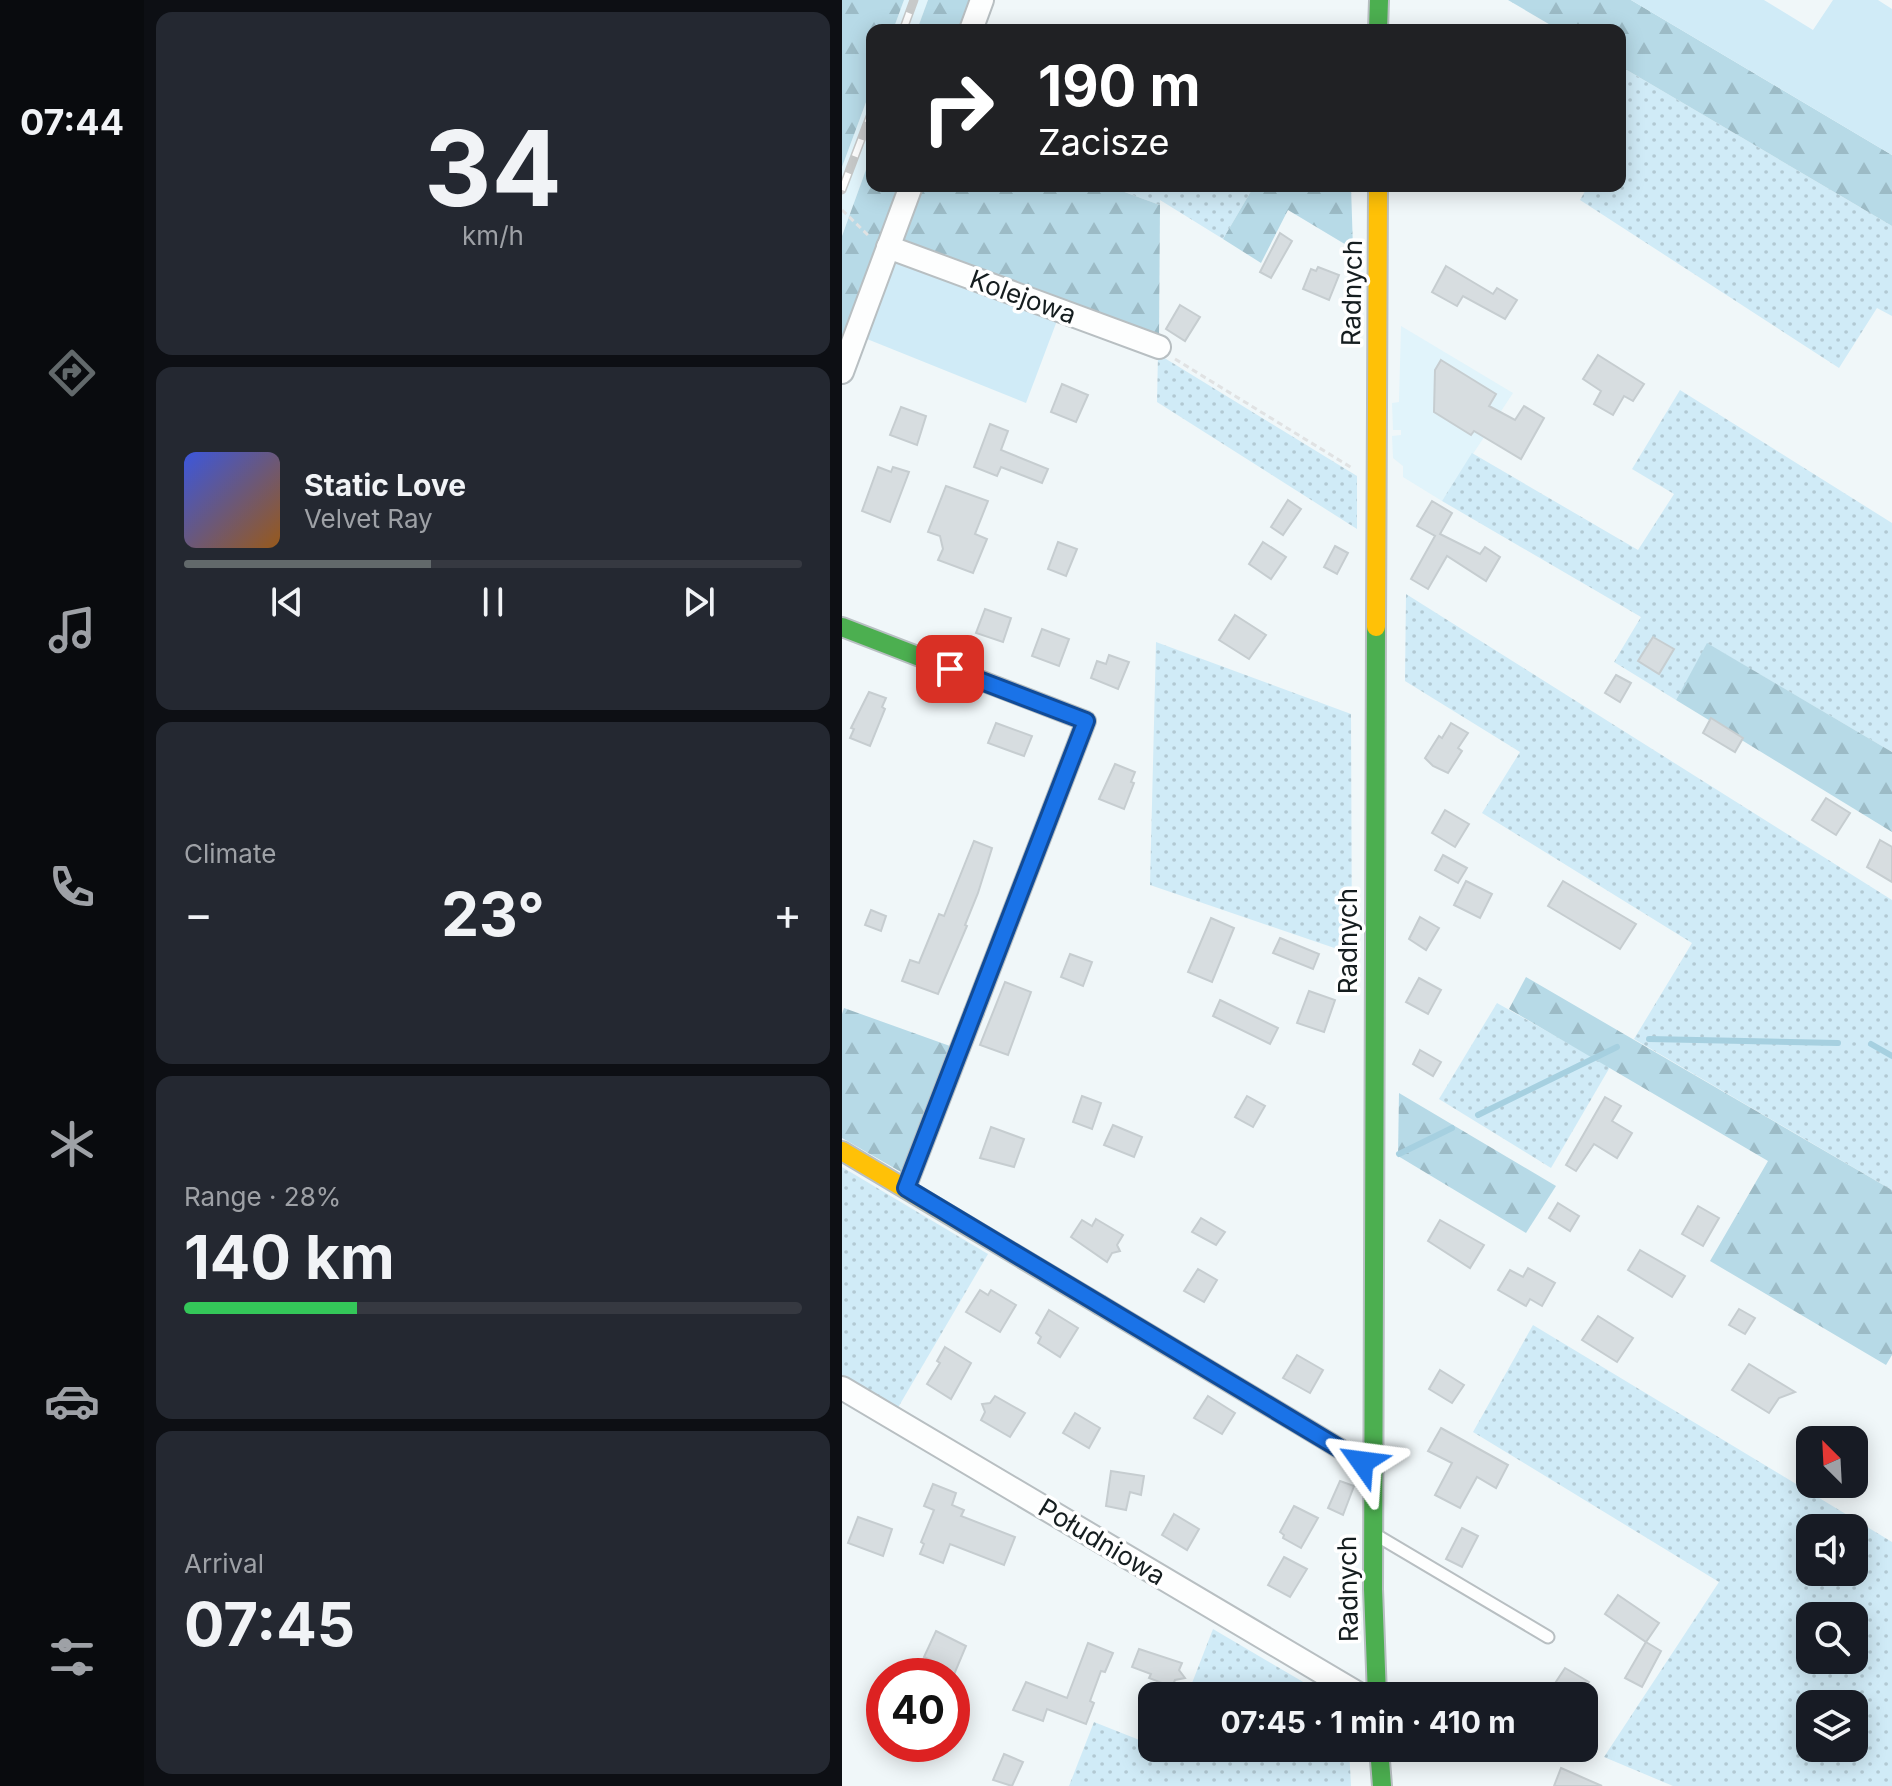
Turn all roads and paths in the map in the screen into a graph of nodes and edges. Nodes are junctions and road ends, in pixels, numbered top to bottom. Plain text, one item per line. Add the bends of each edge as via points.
1 (982, 0) edge
2 (1379, 2) edge
3 (973, 24) edge
4 (1378, 24) edge
5 (909, 192) edge
6 (1378, 192) edge
7 (842, 210) edge
8 (887, 250) junction
9 (1165, 352) joint
10 (842, 372) edge
11 (1356, 470) dead end
12 (842, 627) edge
13 (842, 1151) edge
14 (906, 1188) junction
15 (842, 1388) edge
16 (1374, 1469) junction
17 (1373, 1533) junction
18 (1548, 1637) dead end
19 (1338, 1682) edge
20 (1377, 1682) edge
21 (1380, 1762) edge
22 (1382, 1786) edge

1 - 3 street
2 - 4 street
5 - 8 street
6 - 16 street, Radnych
7 - 8 path
8 - 9 street, Kolejowa
8 - 10 street
9 - 11 path
12 - 14 street via 1086,721
13 - 14 street
14 - 16 street
15 - 19 street, Południowa
16 - 17 street, Radnych
17 - 18 lane
17 - 20 street, Radnych
21 - 22 street

